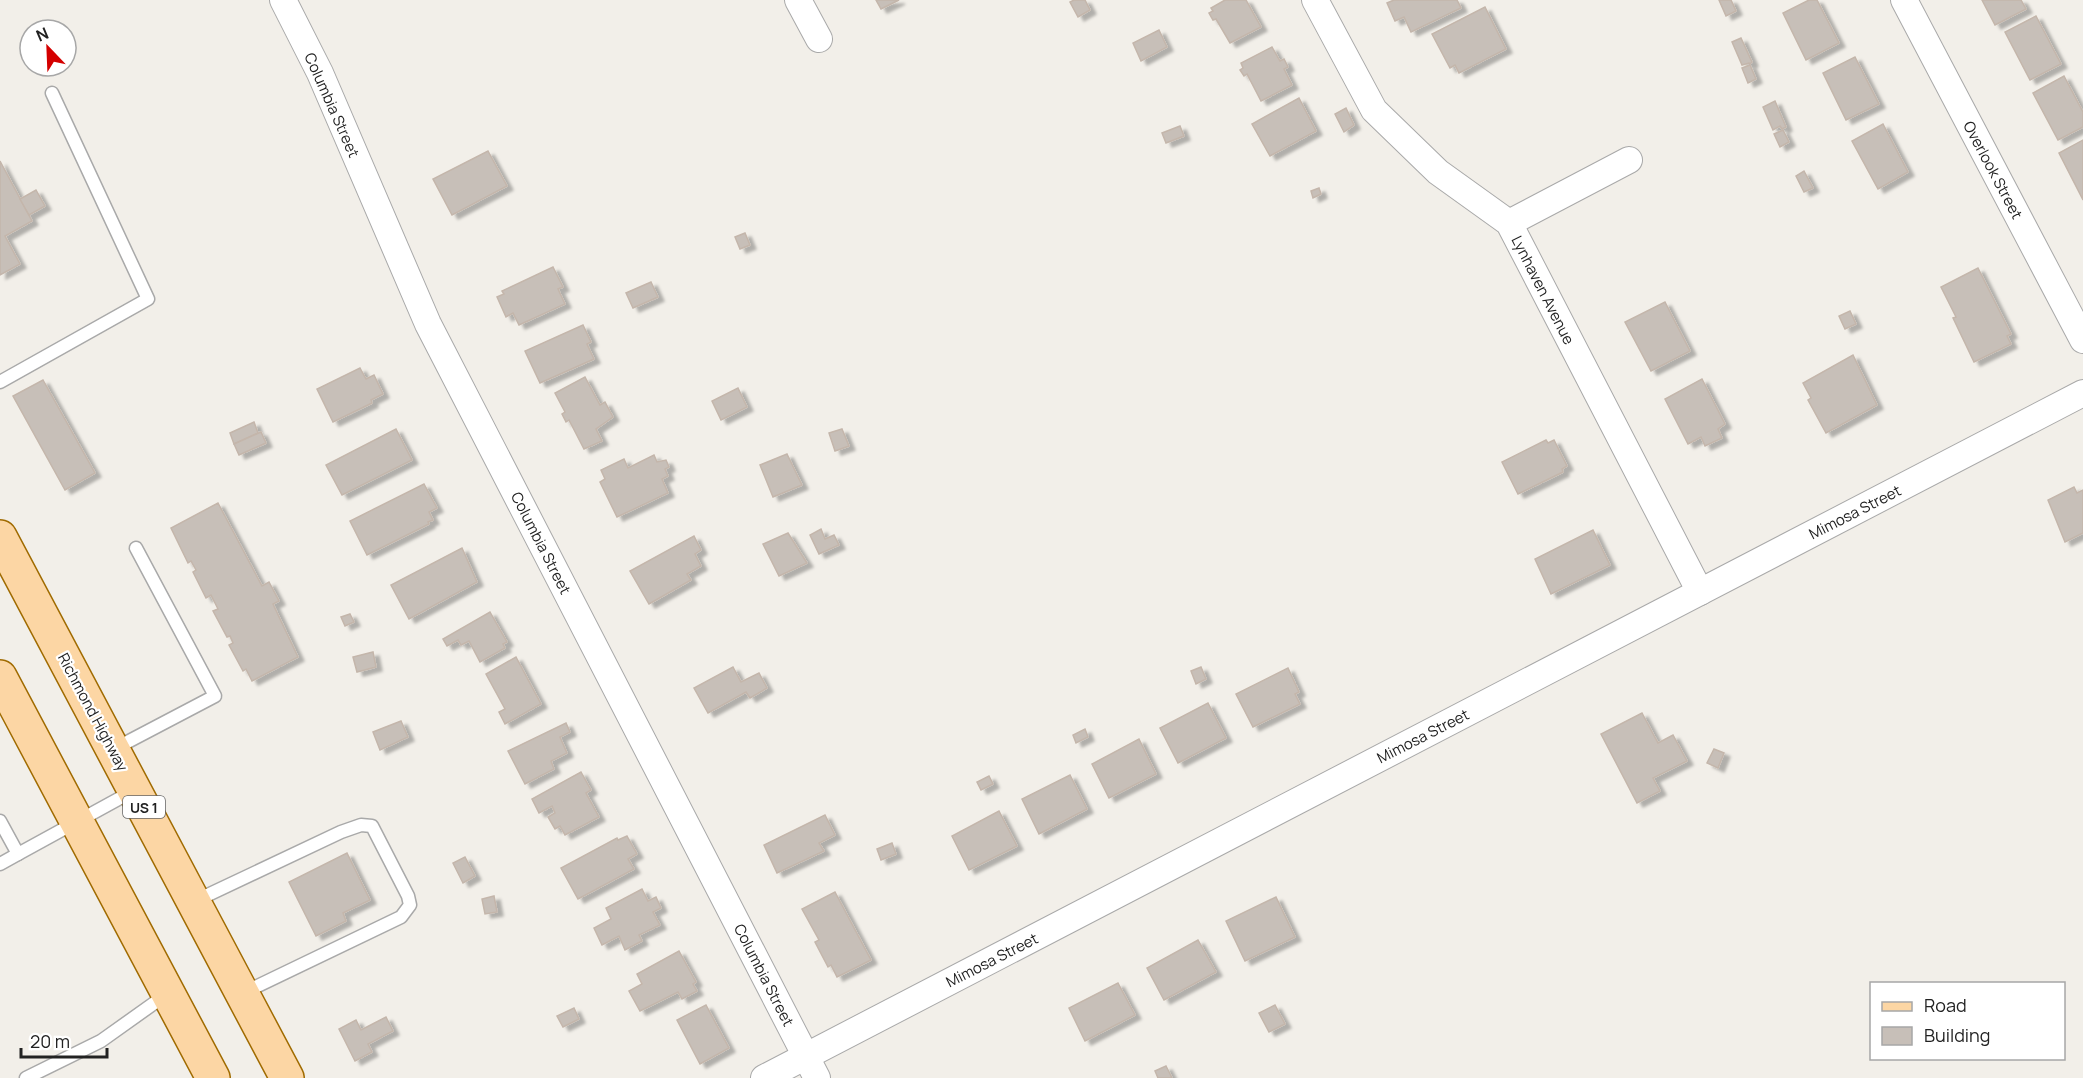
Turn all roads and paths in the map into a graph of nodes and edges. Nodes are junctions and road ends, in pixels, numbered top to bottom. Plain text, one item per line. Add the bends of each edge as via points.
1 (283, 0) edge
2 (798, 0) edge
3 (1315, 0) edge
4 (1904, 0) edge
5 (819, 39) dead end
6 (52, 93) dead end
7 (1629, 160) dead end
8 (1509, 223) junction
9 (2083, 340) edge
10 (0, 382) edge
11 (2083, 393) edge
12 (0, 537) edge
13 (136, 548) dead end
14 (1700, 592) junction
15 (0, 677) edge
16 (113, 750) junction
17 (134, 790) junction
18 (0, 821) edge
19 (77, 821) junction
20 (18, 854) junction
21 (0, 864) edge
22 (193, 902) junction
23 (168, 993) junction
24 (242, 994) junction
25 (812, 1067) edge
26 (26, 1078) edge
27 (213, 1078) edge
28 (287, 1078) edge
29 (764, 1078) edge

1 - 25 street, Columbia Street via 325,84 428,324
2 - 5 street
3 - 8 street, Lynhaven Avenue via 1374,110 1438,172
4 - 9 street, Overlook Street
6 - 10 lane via 148,299
7 - 8 street
8 - 14 street, Lynhaven Avenue
11 - 14 street, Mimosa Street
12 - 16 main road, Richmond Highway / US 1
13 - 16 lane via 215,696
14 - 25 street, Mimosa Street
15 - 19 main road
16 - 17 main road, Richmond Highway / US 1
17 - 19 lane
17 - 22 main road, Richmond Highway / US 1
18 - 20 lane
19 - 20 lane
19 - 23 main road
20 - 21 lane
22 - 24 main road, Richmond Highway / US 1
22 - 24 lane via 341,832 361,825 372,826 408,896 410,905 401,918
23 - 26 lane via 101,1041
23 - 27 main road
24 - 28 main road, Richmond Highway / US 1
25 - 29 street, Mimosa Street

